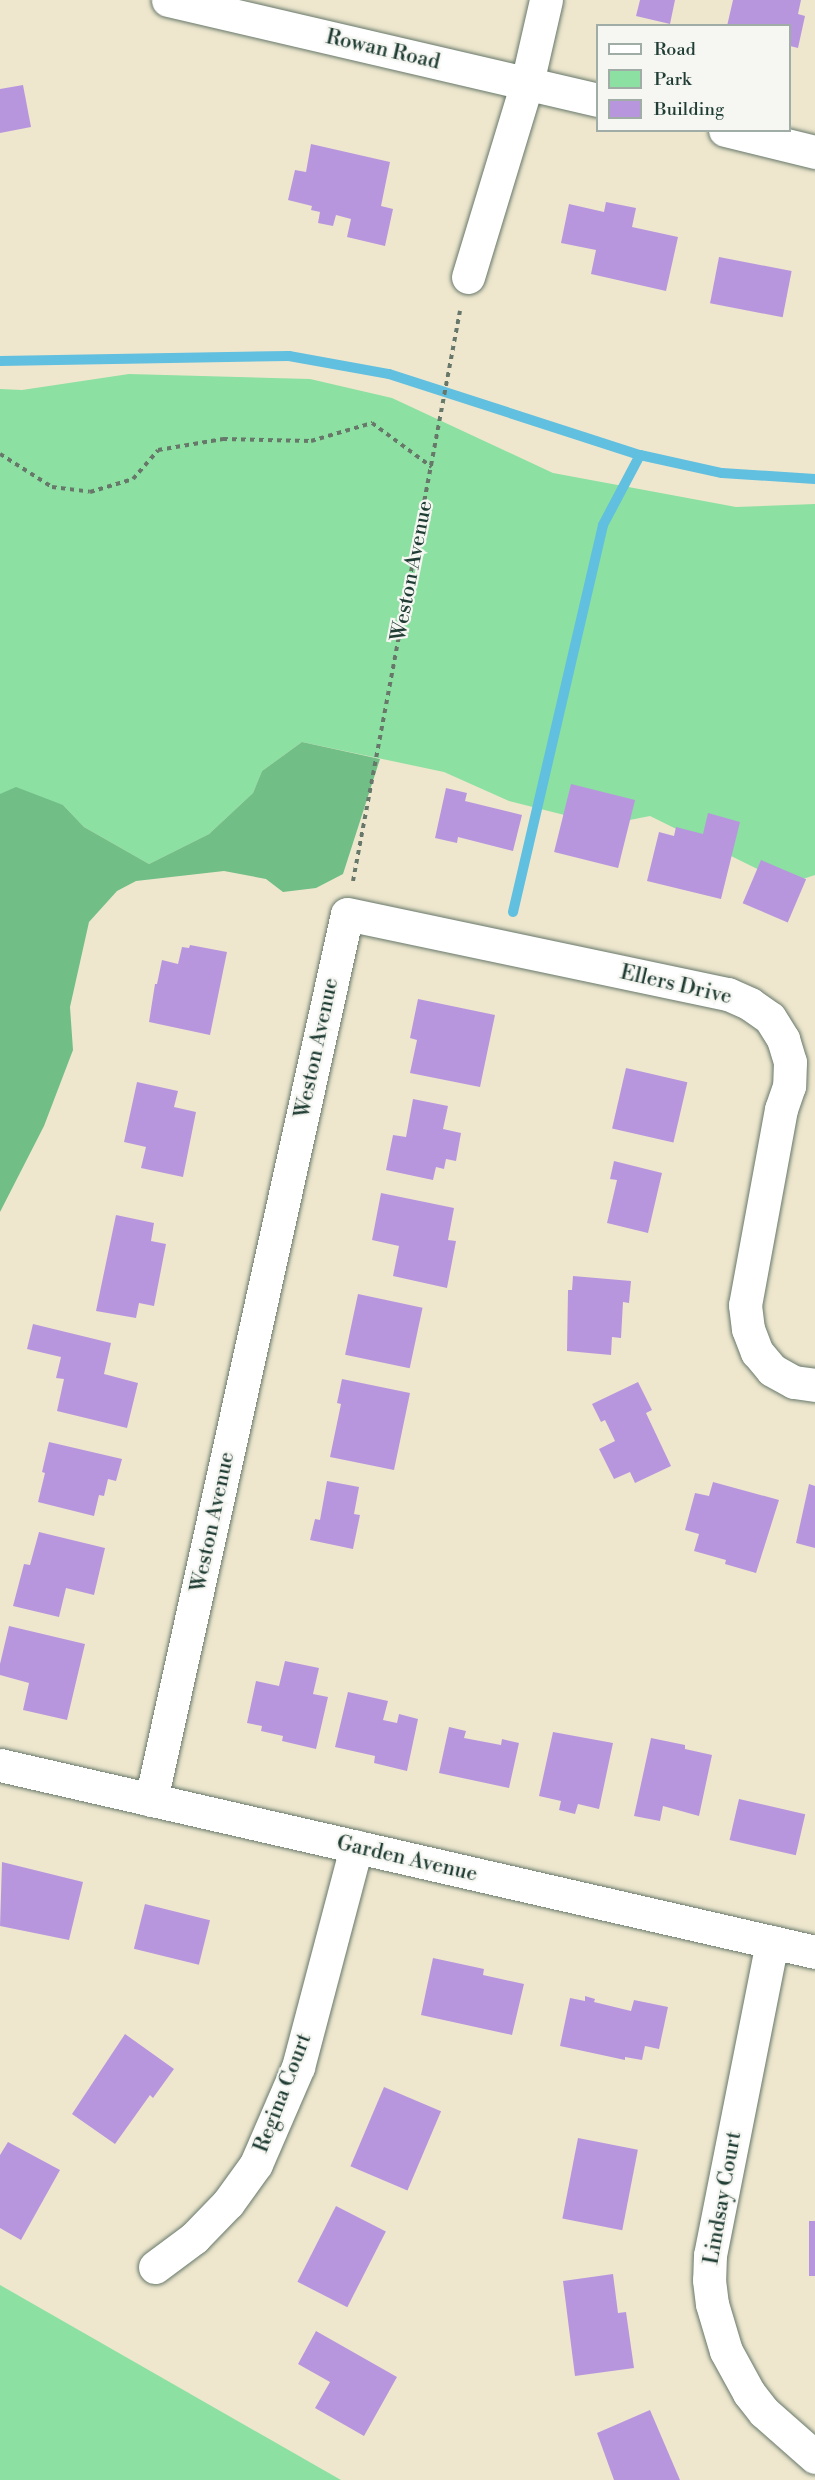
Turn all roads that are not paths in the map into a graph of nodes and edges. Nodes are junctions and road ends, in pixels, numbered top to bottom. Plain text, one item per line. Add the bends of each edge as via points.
1 (168, 0) edge
2 (546, 0) edge
3 (527, 83) junction
4 (596, 100) edge
5 (733, 132) edge
6 (815, 152) edge
7 (465, 290) road end
8 (346, 914) joint
9 (815, 1385) edge
10 (0, 1765) edge
11 (151, 1800) junction
12 (356, 1847) junction
13 (772, 1942) junction
14 (815, 1952) edge
15 (155, 2267) dead end
16 (815, 2457) edge

1 - 3 street, Rowan Road
2 - 3 street
3 - 4 street, Rowan Road
3 - 7 street
5 - 6 street
8 - 9 street, Ellers Drive via 728,994 770,1018 783,1039 790,1062 789,1086 745,1305 756,1352 772,1370 794,1382
8 - 11 street, Weston Avenue
10 - 11 street, Garden Avenue
11 - 12 street, Garden Avenue
12 - 13 street, Garden Avenue
12 - 15 street, Regina Court via 298,2067 256,2164 228,2203 194,2238
13 - 14 street, Garden Avenue
13 - 16 street, Lindsay Court via 710,2255 709,2280 726,2351 749,2393 764,2412

